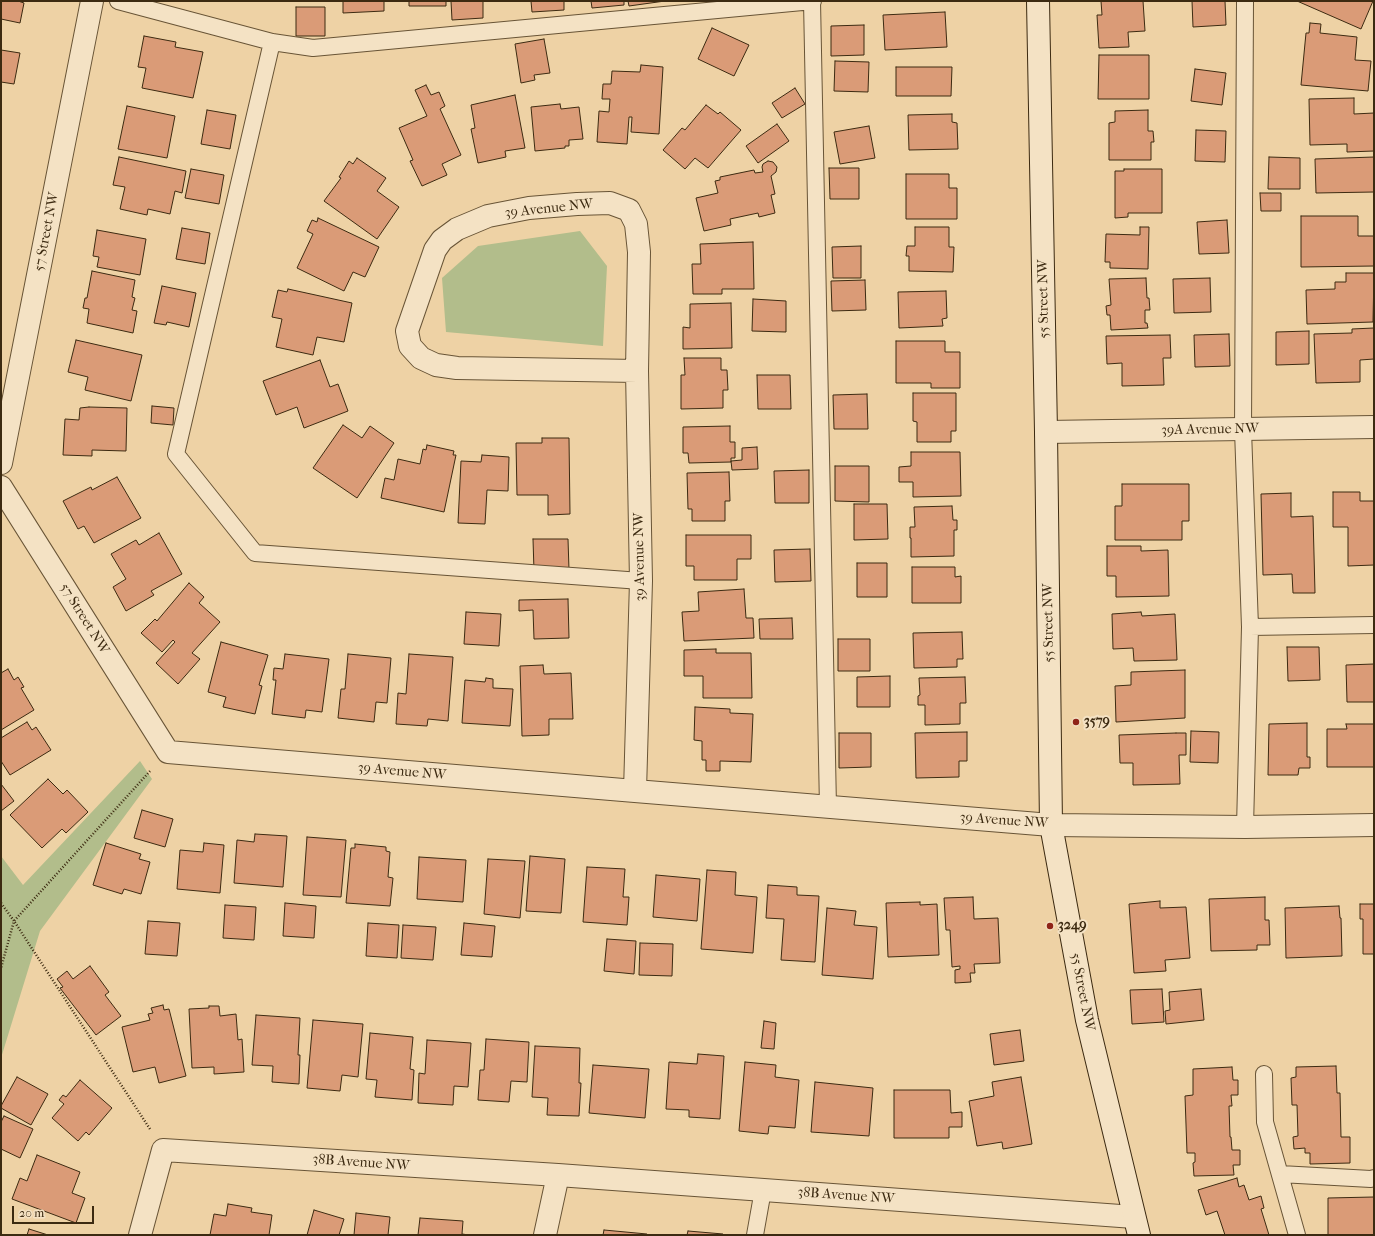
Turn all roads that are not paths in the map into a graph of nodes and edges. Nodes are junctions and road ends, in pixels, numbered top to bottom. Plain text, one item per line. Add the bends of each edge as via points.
1 (92, 1) edge
2 (118, 1) edge
3 (812, 1) edge
4 (1038, 1) edge
5 (1245, 1) edge
6 (272, 42) junction
7 (637, 371) junction
8 (1374, 428) edge
9 (1243, 430) junction
10 (1046, 432) junction
11 (1, 463) edge
12 (1, 487) edge
13 (641, 581) junction
14 (1374, 625) edge
15 (1250, 627) junction
16 (168, 752) joint
17 (635, 791) junction
18 (828, 807) junction
19 (1051, 825) junction
20 (1374, 825) edge
21 (1245, 827) junction
22 (1264, 1074) dead end
23 (1280, 1174) junction
24 (558, 1175) junction
25 (1374, 1178) edge
26 (763, 1190) junction
27 (1136, 1226) edge
28 (140, 1235) edge
29 (545, 1235) edge
30 (755, 1235) edge
31 (1297, 1235) edge

1 - 11 street, 57 Street NW
2 - 6 lane
3 - 6 lane via 313,48
3 - 18 lane
4 - 10 street, 55 Street NW
5 - 9 lane
6 - 13 lane via 176,454 255,553
7 - 7 street, 39 Avenue NW via 457,368 436,365 421,358 410,346 407,331 435,250 442,240 457,229 488,216 529,208 576,204 610,203 629,210 636,224 639,252
7 - 13 street, 39 Avenue NW
8 - 9 street, 39A Avenue NW
9 - 10 street, 39A Avenue NW
9 - 15 lane
10 - 19 street, 55 Street NW
12 - 16 street, 57 Street NW
13 - 17 street, 39 Avenue NW
14 - 15 lane
15 - 21 lane
16 - 17 street, 39 Avenue NW
17 - 18 street, 39 Avenue NW
18 - 19 street, 39 Avenue NW
19 - 21 street, 39 Avenue NW
19 - 27 street, 55 Street NW via 1087,1020
20 - 21 street, 39 Avenue NW
22 - 23 lane via 1265,1122
23 - 25 lane
23 - 31 lane
24 - 26 street, 38B Avenue NW
24 - 28 street, 38B Avenue NW via 164,1150
24 - 29 street
26 - 27 street, 38B Avenue NW
26 - 30 lane

